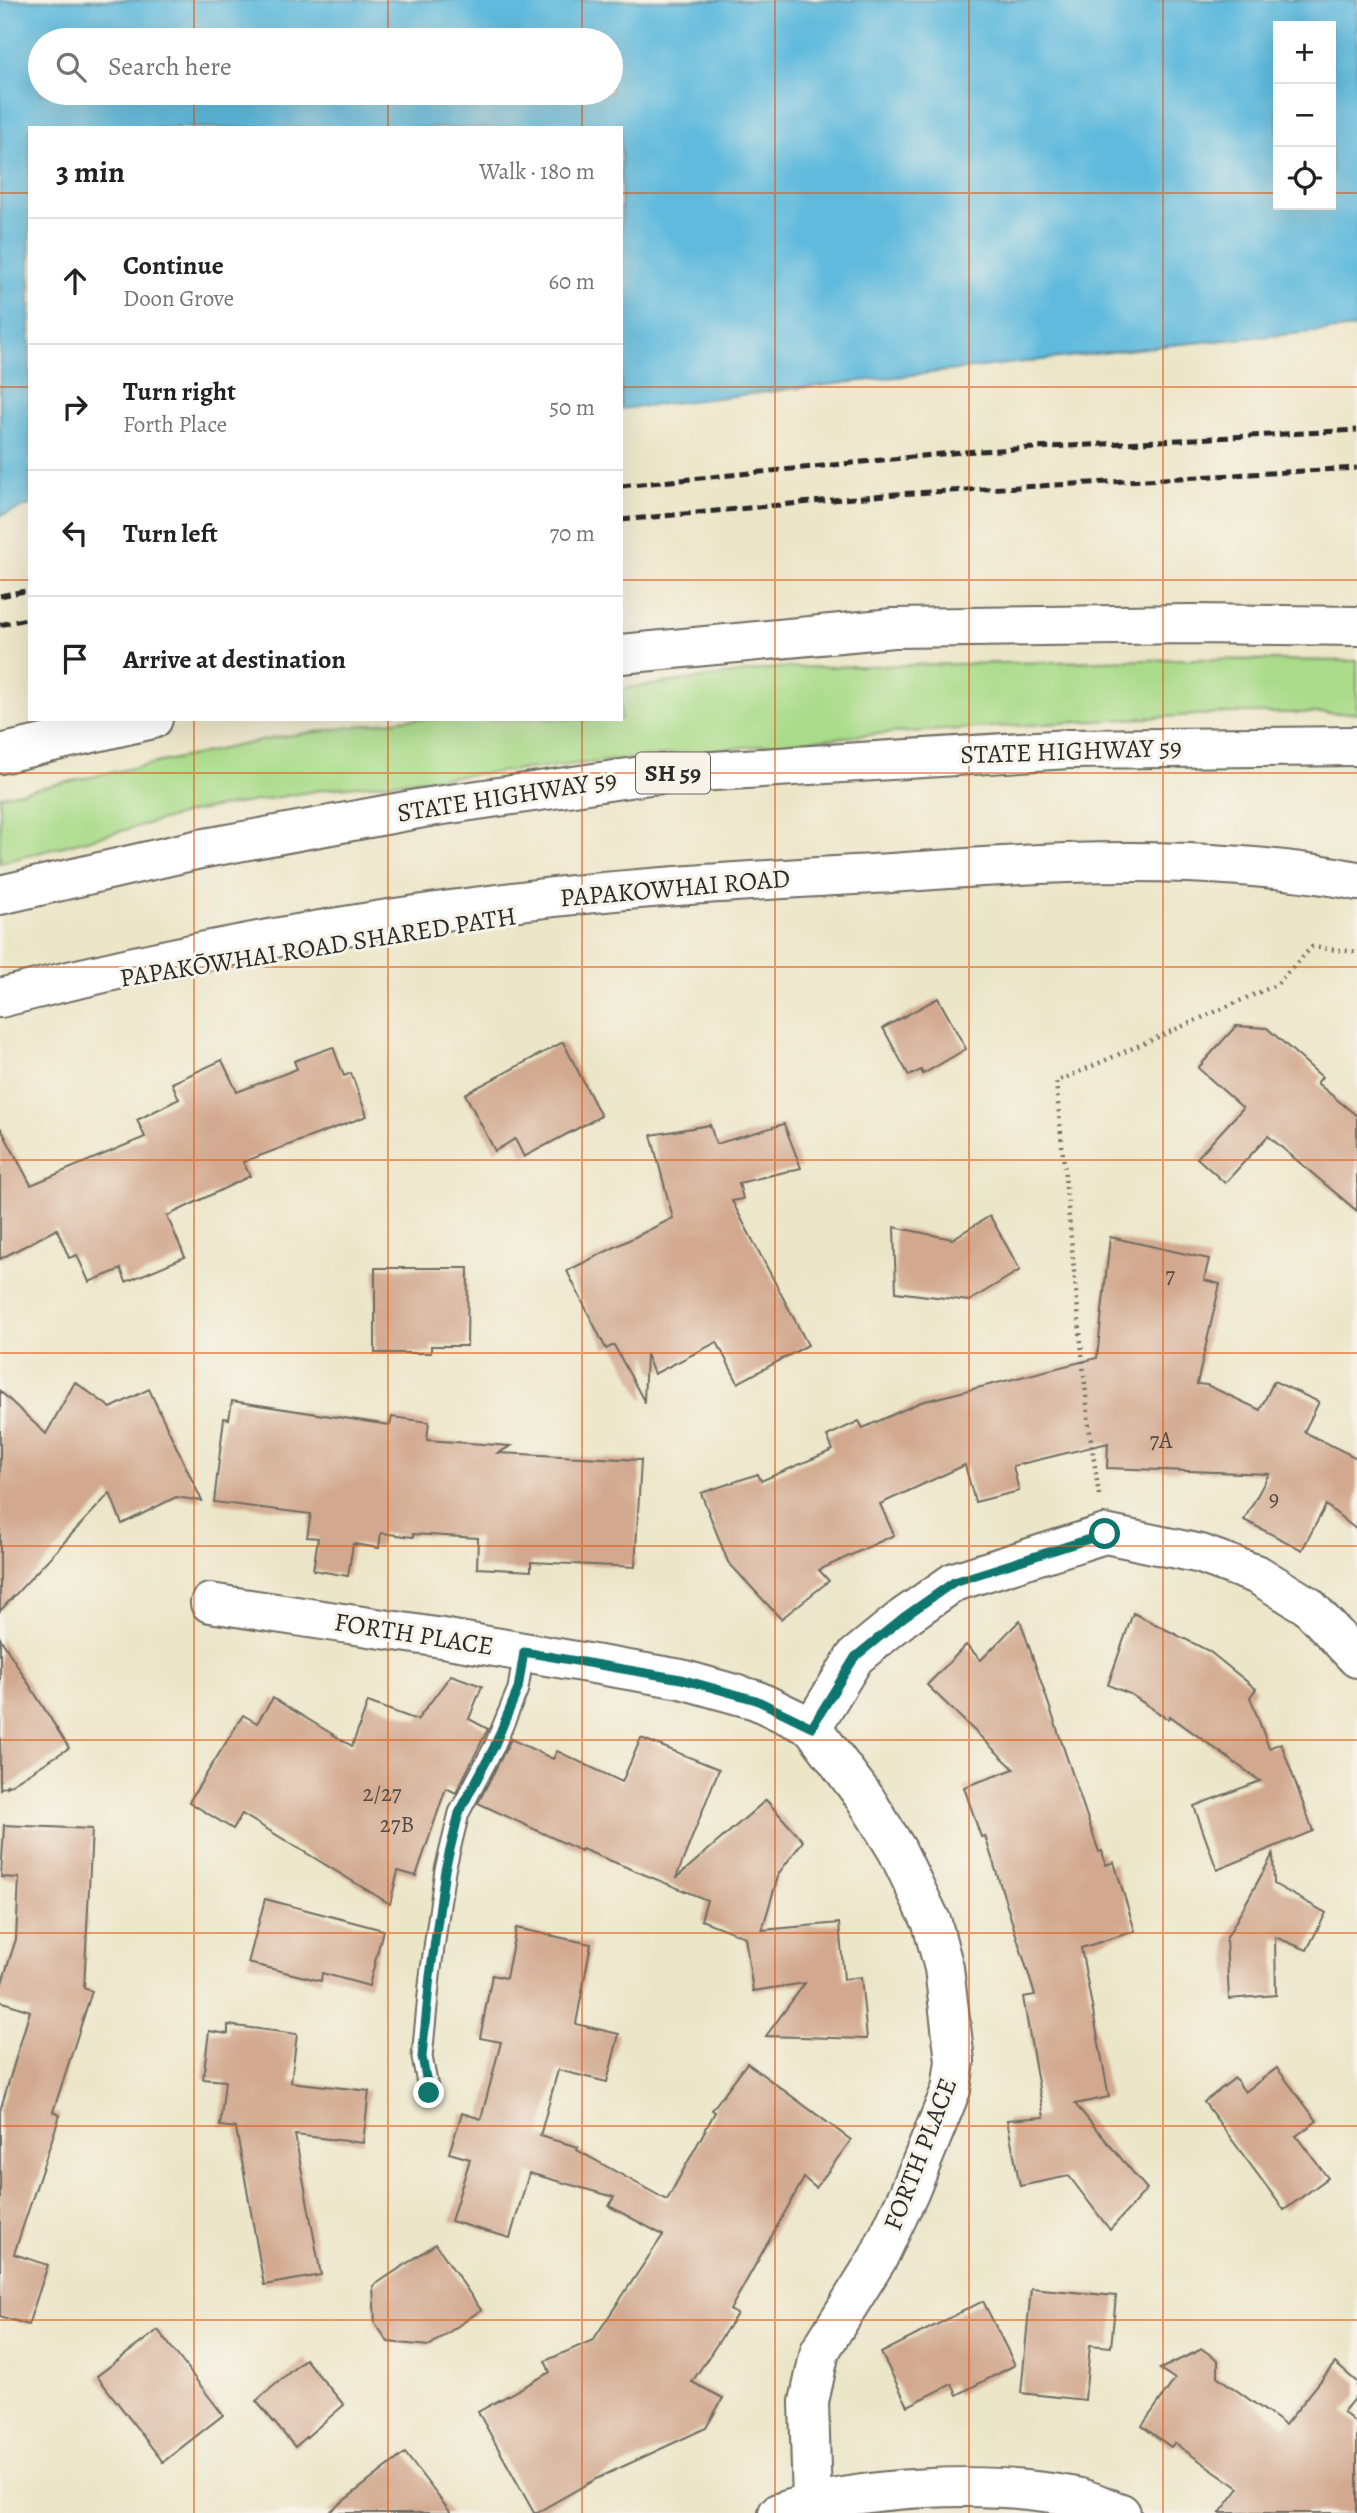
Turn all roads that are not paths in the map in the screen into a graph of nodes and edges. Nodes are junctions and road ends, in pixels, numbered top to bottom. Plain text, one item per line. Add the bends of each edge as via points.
1 (1357, 626) edge
2 (623, 654) edge
3 (144, 721) edge
4 (1357, 746) edge
5 (0, 754) edge
6 (1357, 881) edge
7 (0, 895) edge
8 (0, 998) edge
9 (210, 1603) dead end
10 (524, 1652) junction
11 (1357, 1658) edge
12 (812, 1727) junction
13 (429, 2093) dead end
14 (795, 2507) edge
15 (1121, 2513) edge

1 - 2 street via 893,628
3 - 5 street
4 - 7 street, STATE HIGHWAY 59 / SH 59 via 1069,749 649,775 423,808 240,842
6 - 8 street, PAPAKOWHAI ROAD via 1163,860 635,889 297,934 102,971
9 - 10 street, FORTH PLACE
10 - 12 street, FORTH PLACE via 681,1679 756,1700
10 - 13 lane via 518,1689 459,1813 445,1870 422,2057
11 - 12 street via 1308,1606 1258,1575 1201,1554 1105,1534 954,1582 855,1657
12 - 14 street, FORTH PLACE via 897,1850 932,1923 944,1968 955,2061 951,2090 909,2193 878,2258 820,2351
14 - 15 street via 925,2487 1004,2488 1077,2497

